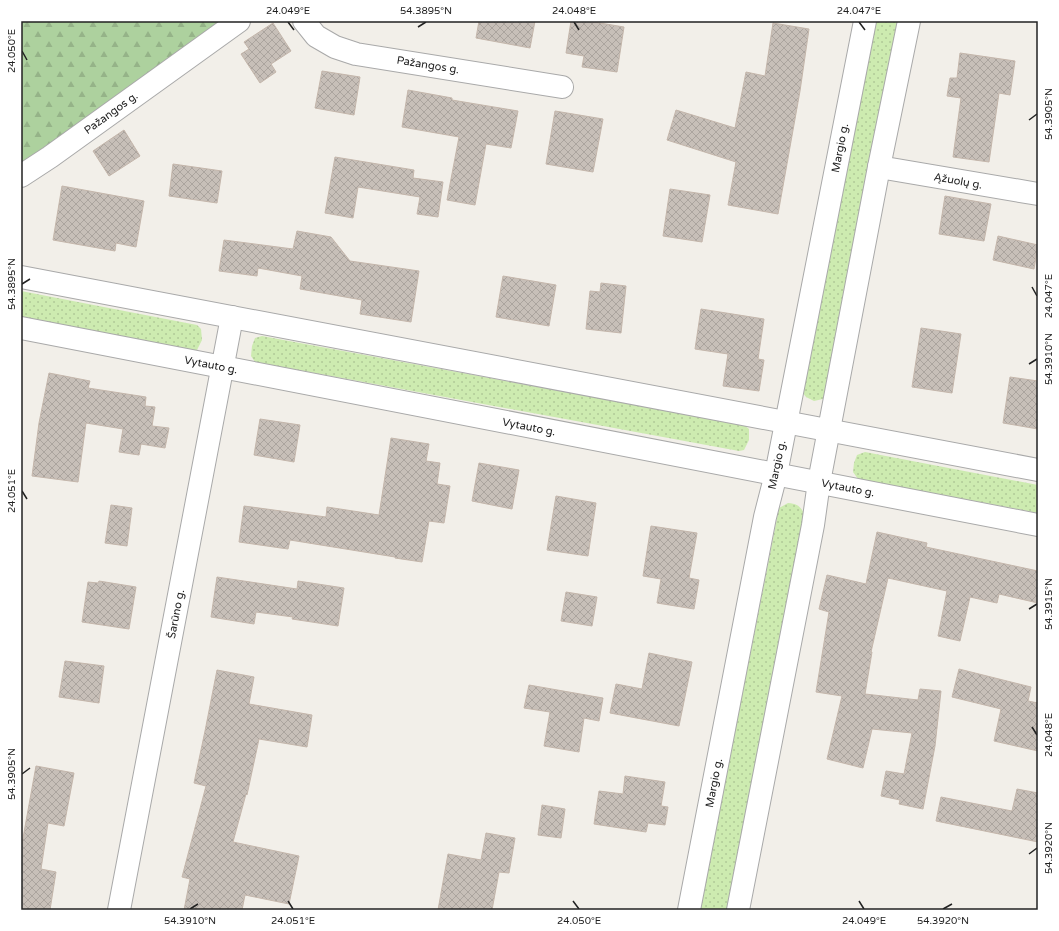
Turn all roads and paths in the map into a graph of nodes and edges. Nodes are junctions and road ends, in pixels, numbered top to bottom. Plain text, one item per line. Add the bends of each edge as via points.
1 (239, 21) edge
2 (304, 21) edge
3 (865, 21) edge
4 (909, 21) edge
5 (562, 87) dead end
6 (879, 167) junction
7 (21, 176) edge
8 (1038, 194) edge
9 (21, 277) edge
10 (232, 318) junction
11 (21, 328) edge
12 (223, 368) junction
13 (786, 422) junction
14 (829, 430) junction
15 (1038, 470) edge
16 (776, 474) junction
17 (819, 482) junction
18 (1038, 525) edge
19 (119, 910) edge
20 (689, 910) edge
21 (738, 910) edge

1 - 7 street, Pažangos g.
2 - 5 street, Pažangos g. via 316,36 335,47 356,54
3 - 13 street, Margio g.
4 - 6 street
6 - 8 street, Ąžuolų g.
6 - 14 street
9 - 10 street
10 - 12 street, Šarūno g.
10 - 13 street
11 - 12 street, Vytauto g.
12 - 16 street, Vytauto g.
12 - 19 street, Šarūno g.
13 - 14 street
13 - 16 street, Margio g.
14 - 15 street
14 - 17 street
16 - 17 street, Vytauto g.
16 - 20 street, Margio g. via 765,517
17 - 18 street, Vytauto g.
17 - 21 street via 814,525

